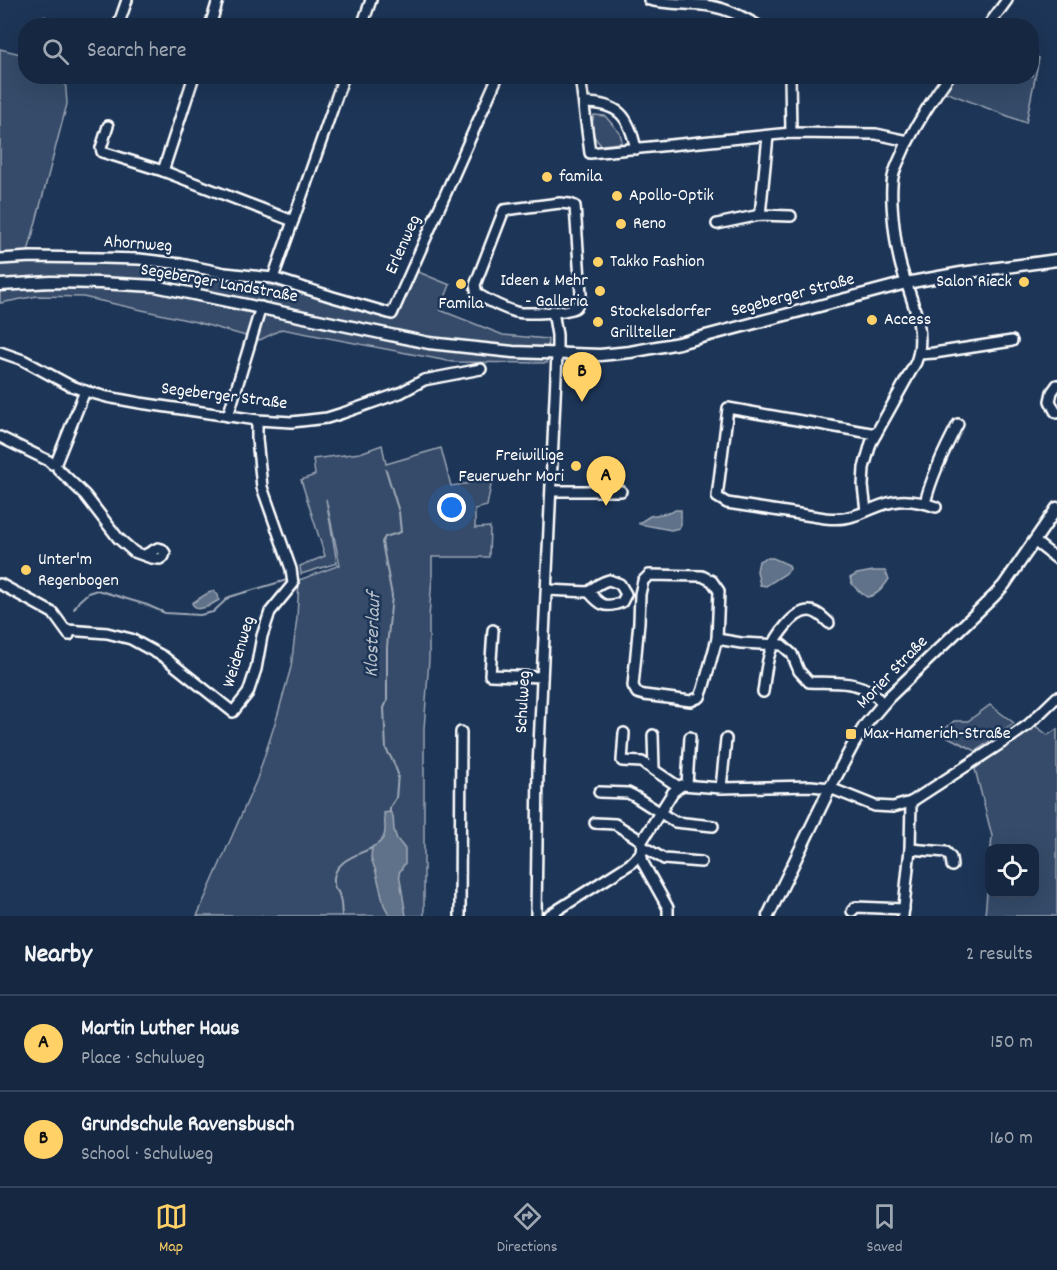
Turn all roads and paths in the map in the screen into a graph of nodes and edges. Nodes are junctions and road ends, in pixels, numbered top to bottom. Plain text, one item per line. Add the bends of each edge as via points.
1 (127, 0) edge
2 (218, 0) edge
3 (371, 0) edge
4 (649, 0) edge
5 (1007, 0) edge
6 (121, 18) edge
7 (212, 18) edge
8 (365, 18) edge
9 (742, 18) edge
10 (994, 18) edge
11 (191, 84) edge
12 (341, 84) edge
13 (494, 84) edge
14 (581, 84) edge
15 (790, 84) edge
16 (943, 84) edge
17 (584, 103) junction
18 (108, 126) dead end
19 (791, 133) junction
20 (768, 136) junction
21 (908, 141) junction
22 (636, 149) junction
23 (163, 171) junction
24 (760, 215) junction
25 (791, 216) dead end
26 (293, 221) junction
27 (717, 224) dead end
28 (0, 259) edge
29 (1057, 261) edge
30 (273, 278) junction
31 (906, 283) junction
32 (0, 285) edge
33 (261, 307) junction
34 (553, 311) junction
35 (1012, 341) dead end
36 (429, 343) joint
37 (0, 352) edge
38 (557, 354) junction
39 (919, 354) junction
40 (481, 369) dead end
41 (1057, 385) edge
42 (85, 391) junction
43 (1057, 412) edge
44 (228, 416) junction
45 (257, 420) junction
46 (958, 424) dead end
47 (876, 434) junction
48 (0, 437) edge
49 (55, 466) junction
50 (621, 490) dead end
51 (552, 491) junction
52 (925, 503) junction
53 (936, 507) dead end
54 (1057, 507) edge
55 (866, 511) junction
56 (1034, 541) junction
57 (145, 555) dead end
58 (1057, 559) edge
59 (0, 584) edge
60 (547, 590) junction
61 (589, 592) junction
62 (626, 594) junction
63 (640, 594) junction
64 (829, 623) dead end
65 (493, 630) dead end
66 (717, 639) junction
67 (775, 644) junction
68 (542, 677) junction
69 (762, 692) dead end
70 (1057, 697) edge
71 (883, 704) junction
72 (461, 732) dead end
73 (624, 733) dead end
74 (653, 735) dead end
75 (690, 737) dead end
76 (726, 739) dead end
77 (654, 769) junction
78 (683, 786) junction
79 (721, 788) junction
80 (830, 788) junction
81 (599, 792) dead end
82 (911, 802) junction
83 (660, 812) junction
84 (595, 823) dead end
85 (713, 826) dead end
86 (642, 847) junction
87 (910, 849) junction
88 (701, 862) dead end
89 (952, 866) dead end
90 (852, 911) dead end
91 (904, 913) edge
92 (460, 916) edge
93 (536, 916) edge
94 (548, 916) edge
95 (668, 916) edge
96 (768, 916) edge

1 - 6 street
2 - 7 street
3 - 8 street
4 - 9 street via 712,7
5 - 10 street
11 - 23 street
12 - 26 street
13 - 30 street, Erlenweg via 392,314
14 - 17 street
15 - 19 street
16 - 21 street
17 - 22 street via 599,103 618,111 631,127
17 - 22 street via 590,153
18 - 23 street via 102,152
19 - 20 street
19 - 21 street via 876,134
20 - 22 street
20 - 24 street
21 - 31 street via 892,184 900,266
23 - 26 street
24 - 25 street
24 - 27 street
26 - 30 street
28 - 30 street, Ahornweg via 139,260
29 - 31 main road, Segeberger Straße
31 - 38 main road, Segeberger Straße via 679,343 600,355
31 - 39 street via 920,334
32 - 33 main road, Segeberger Landstraße via 90,282 155,286
33 - 36 main road, Segeberger Landstraße
33 - 44 street
34 - 34 street via 575,309 581,294 575,206 560,203 504,210 475,285 477,294 519,313
34 - 38 street, Schulweg
35 - 39 street
36 - 38 main road, Segeberger Straße
37 - 42 street, Segeberger Straße
38 - 51 street, Schulweg
39 - 47 street
40 - 45 street, Segeberger Straße via 424,380 400,393 327,418
41 - 43 street via 1050,401
42 - 44 street, Segeberger Straße
42 - 49 street
44 - 45 street, Segeberger Straße
45 - 59 street, Weidenweg via 262,487 293,584 270,612 248,693 233,712 164,657 131,639 107,633 68,632 53,613
46 - 52 street
47 - 55 street via 864,468
47 - 55 street via 728,408 717,497 727,503 825,518 840,519
48 - 49 street
49 - 57 street via 86,495 118,538 134,552
50 - 51 street
51 - 60 street, Schulweg
52 - 53 street
52 - 55 street via 898,501
54 - 56 main road, Morier Straße
56 - 58 street
56 - 71 main road, Morier Straße via 985,606
60 - 61 street
60 - 68 street, Schulweg
61 - 62 street via 609,580 620,584
61 - 62 street via 607,606 622,602
62 - 63 street
63 - 66 street via 649,575 702,576 712,581 719,591
63 - 66 street via 633,686 637,693 691,700 700,697
64 - 67 street via 811,611 801,612 782,630
65 - 68 street via 490,675
66 - 67 street
67 - 69 street
67 - 71 street via 783,645 792,654 809,682 863,687
68 - 93 street, Schulweg
70 - 82 street via 1028,725
71 - 80 main road, Morier Straße via 854,743
72 - 92 street
73 - 77 street via 622,761 642,762
74 - 77 street
75 - 78 street
76 - 79 street
77 - 78 street
78 - 79 street
78 - 83 street
79 - 80 street
80 - 82 street via 875,806
80 - 96 main road, Morier Straße
81 - 83 street via 628,793
82 - 87 street
83 - 85 street via 680,824
83 - 86 street
84 - 86 street via 615,824
86 - 88 street via 664,859
86 - 94 street via 630,864
86 - 95 street via 643,863 668,908
87 - 89 street via 946,852
87 - 91 street
90 - 91 street via 856,907

